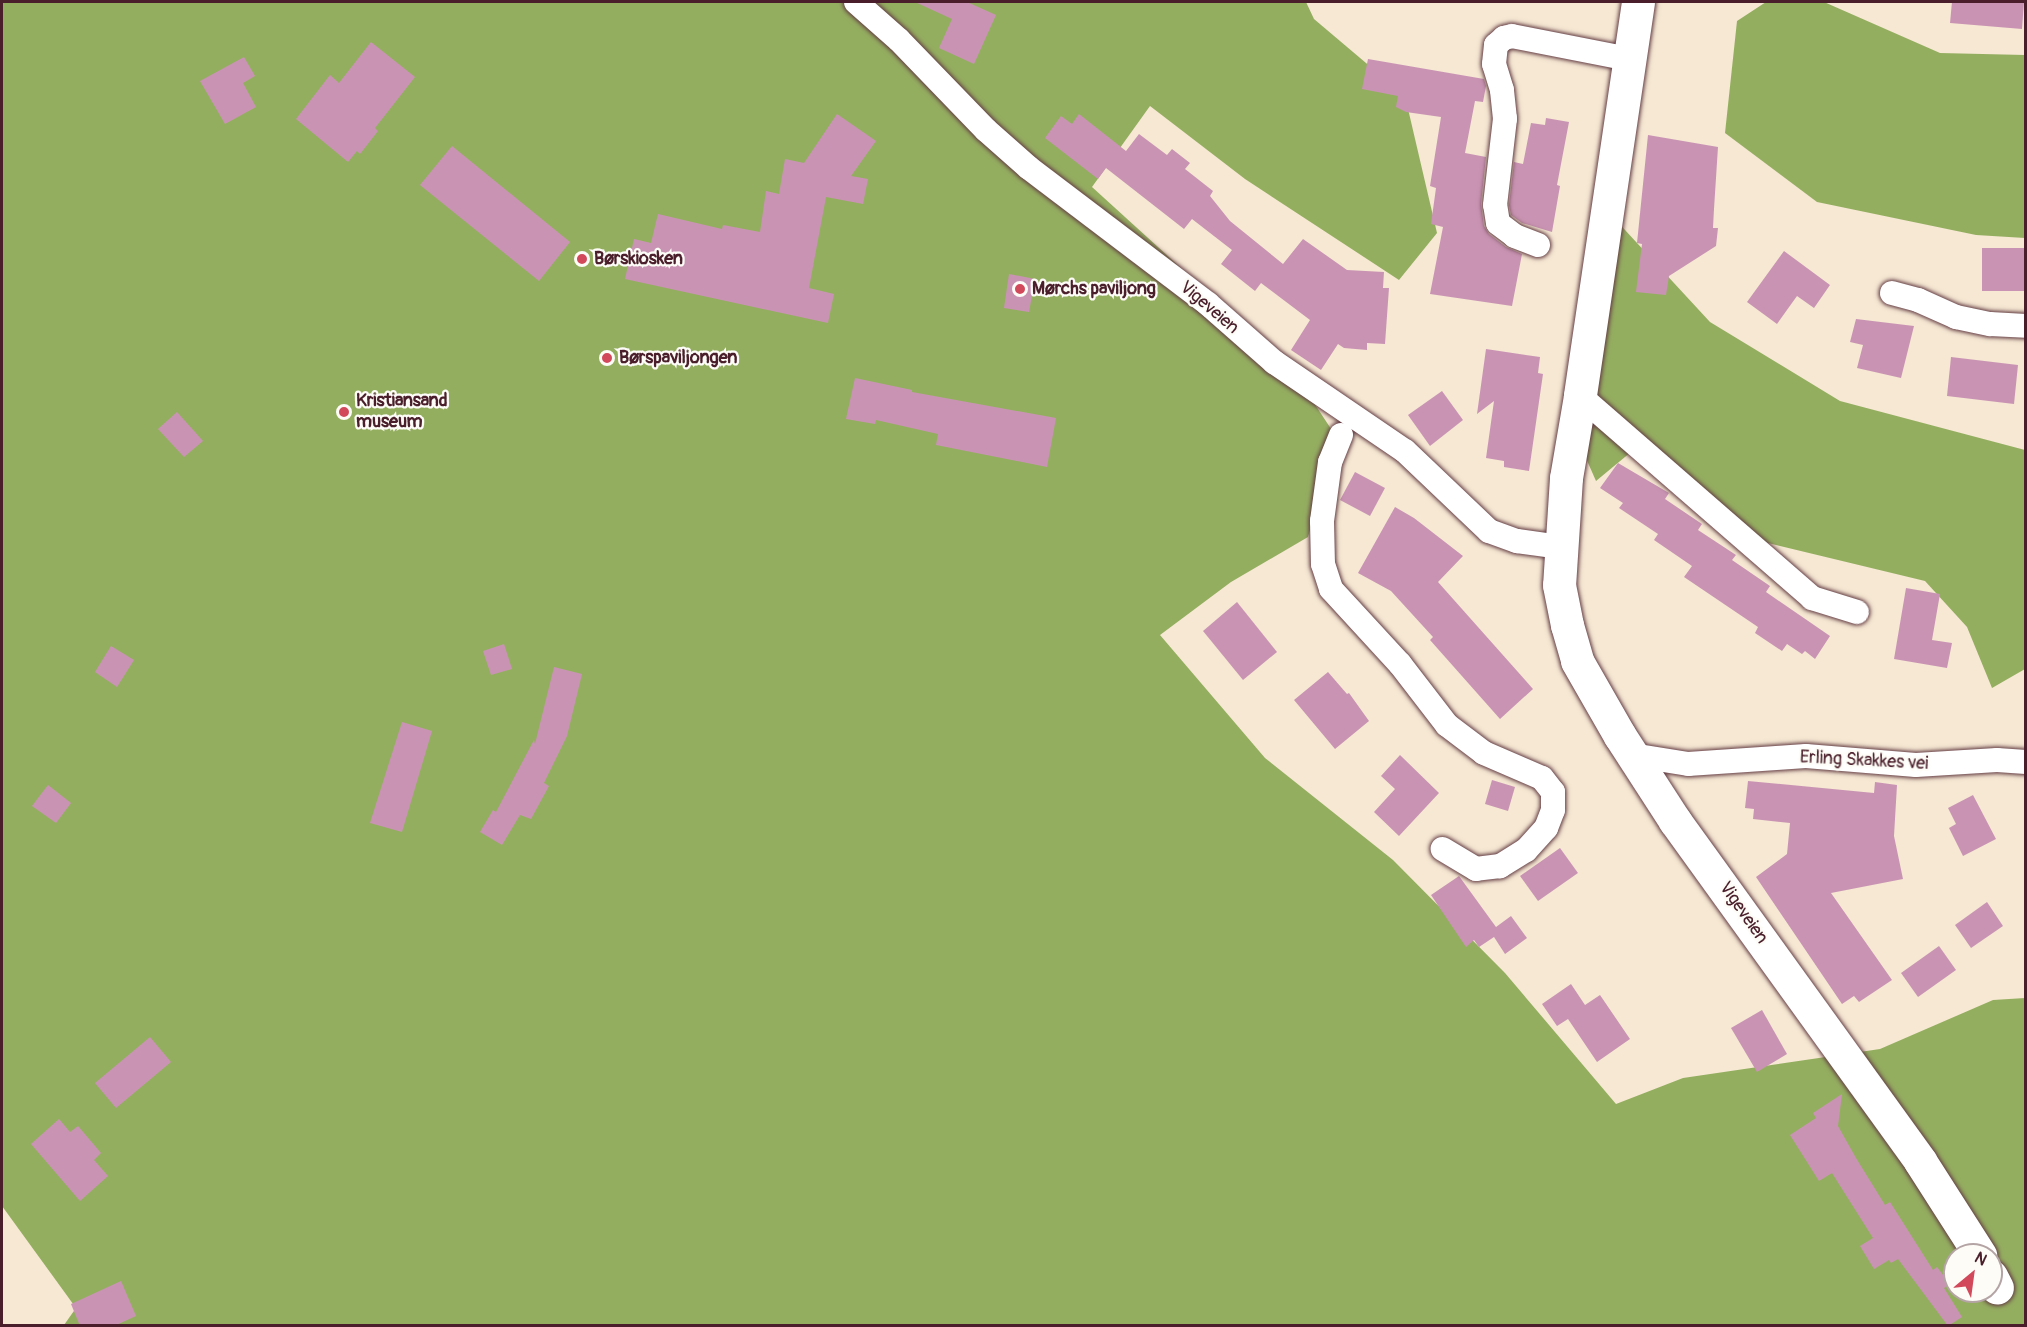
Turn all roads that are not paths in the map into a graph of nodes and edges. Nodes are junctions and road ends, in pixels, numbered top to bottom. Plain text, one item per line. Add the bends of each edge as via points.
1 (856, 2) edge
2 (1638, 2) edge
3 (1629, 59) junction
4 (1538, 245) dead end
5 (1892, 293) dead end
6 (2025, 326) edge
7 (1580, 396) junction
8 (1341, 435) dead end
9 (1560, 548) junction
10 (1857, 612) dead end
11 (1632, 755) junction
12 (2025, 762) edge
13 (1443, 849) dead end
14 (1972, 1243) edge

1 - 9 street, Vigeveien via 1029,168 1208,304 1274,362 1405,451 1489,531 1517,541
2 - 3 street, Vigeveien
3 - 4 street via 1512,36 1496,45 1494,64 1505,119 1495,205 1498,223 1515,236
3 - 7 street, Vigeveien
5 - 6 street via 1956,317
7 - 9 street, Vigeveien via 1566,478
7 - 10 street via 1812,598
8 - 13 street via 1330,462 1322,521 1323,564 1331,589 1400,664 1447,725 1484,753 1542,778 1553,792 1553,810 1546,828 1526,850 1500,866 1476,869
9 - 11 street, Vigeveien via 1560,585 1578,661
11 - 12 street, Erling Skakkes vei via 1688,764 1806,756 1916,765
11 - 14 street, Vigeveien via 1675,821 1920,1161

